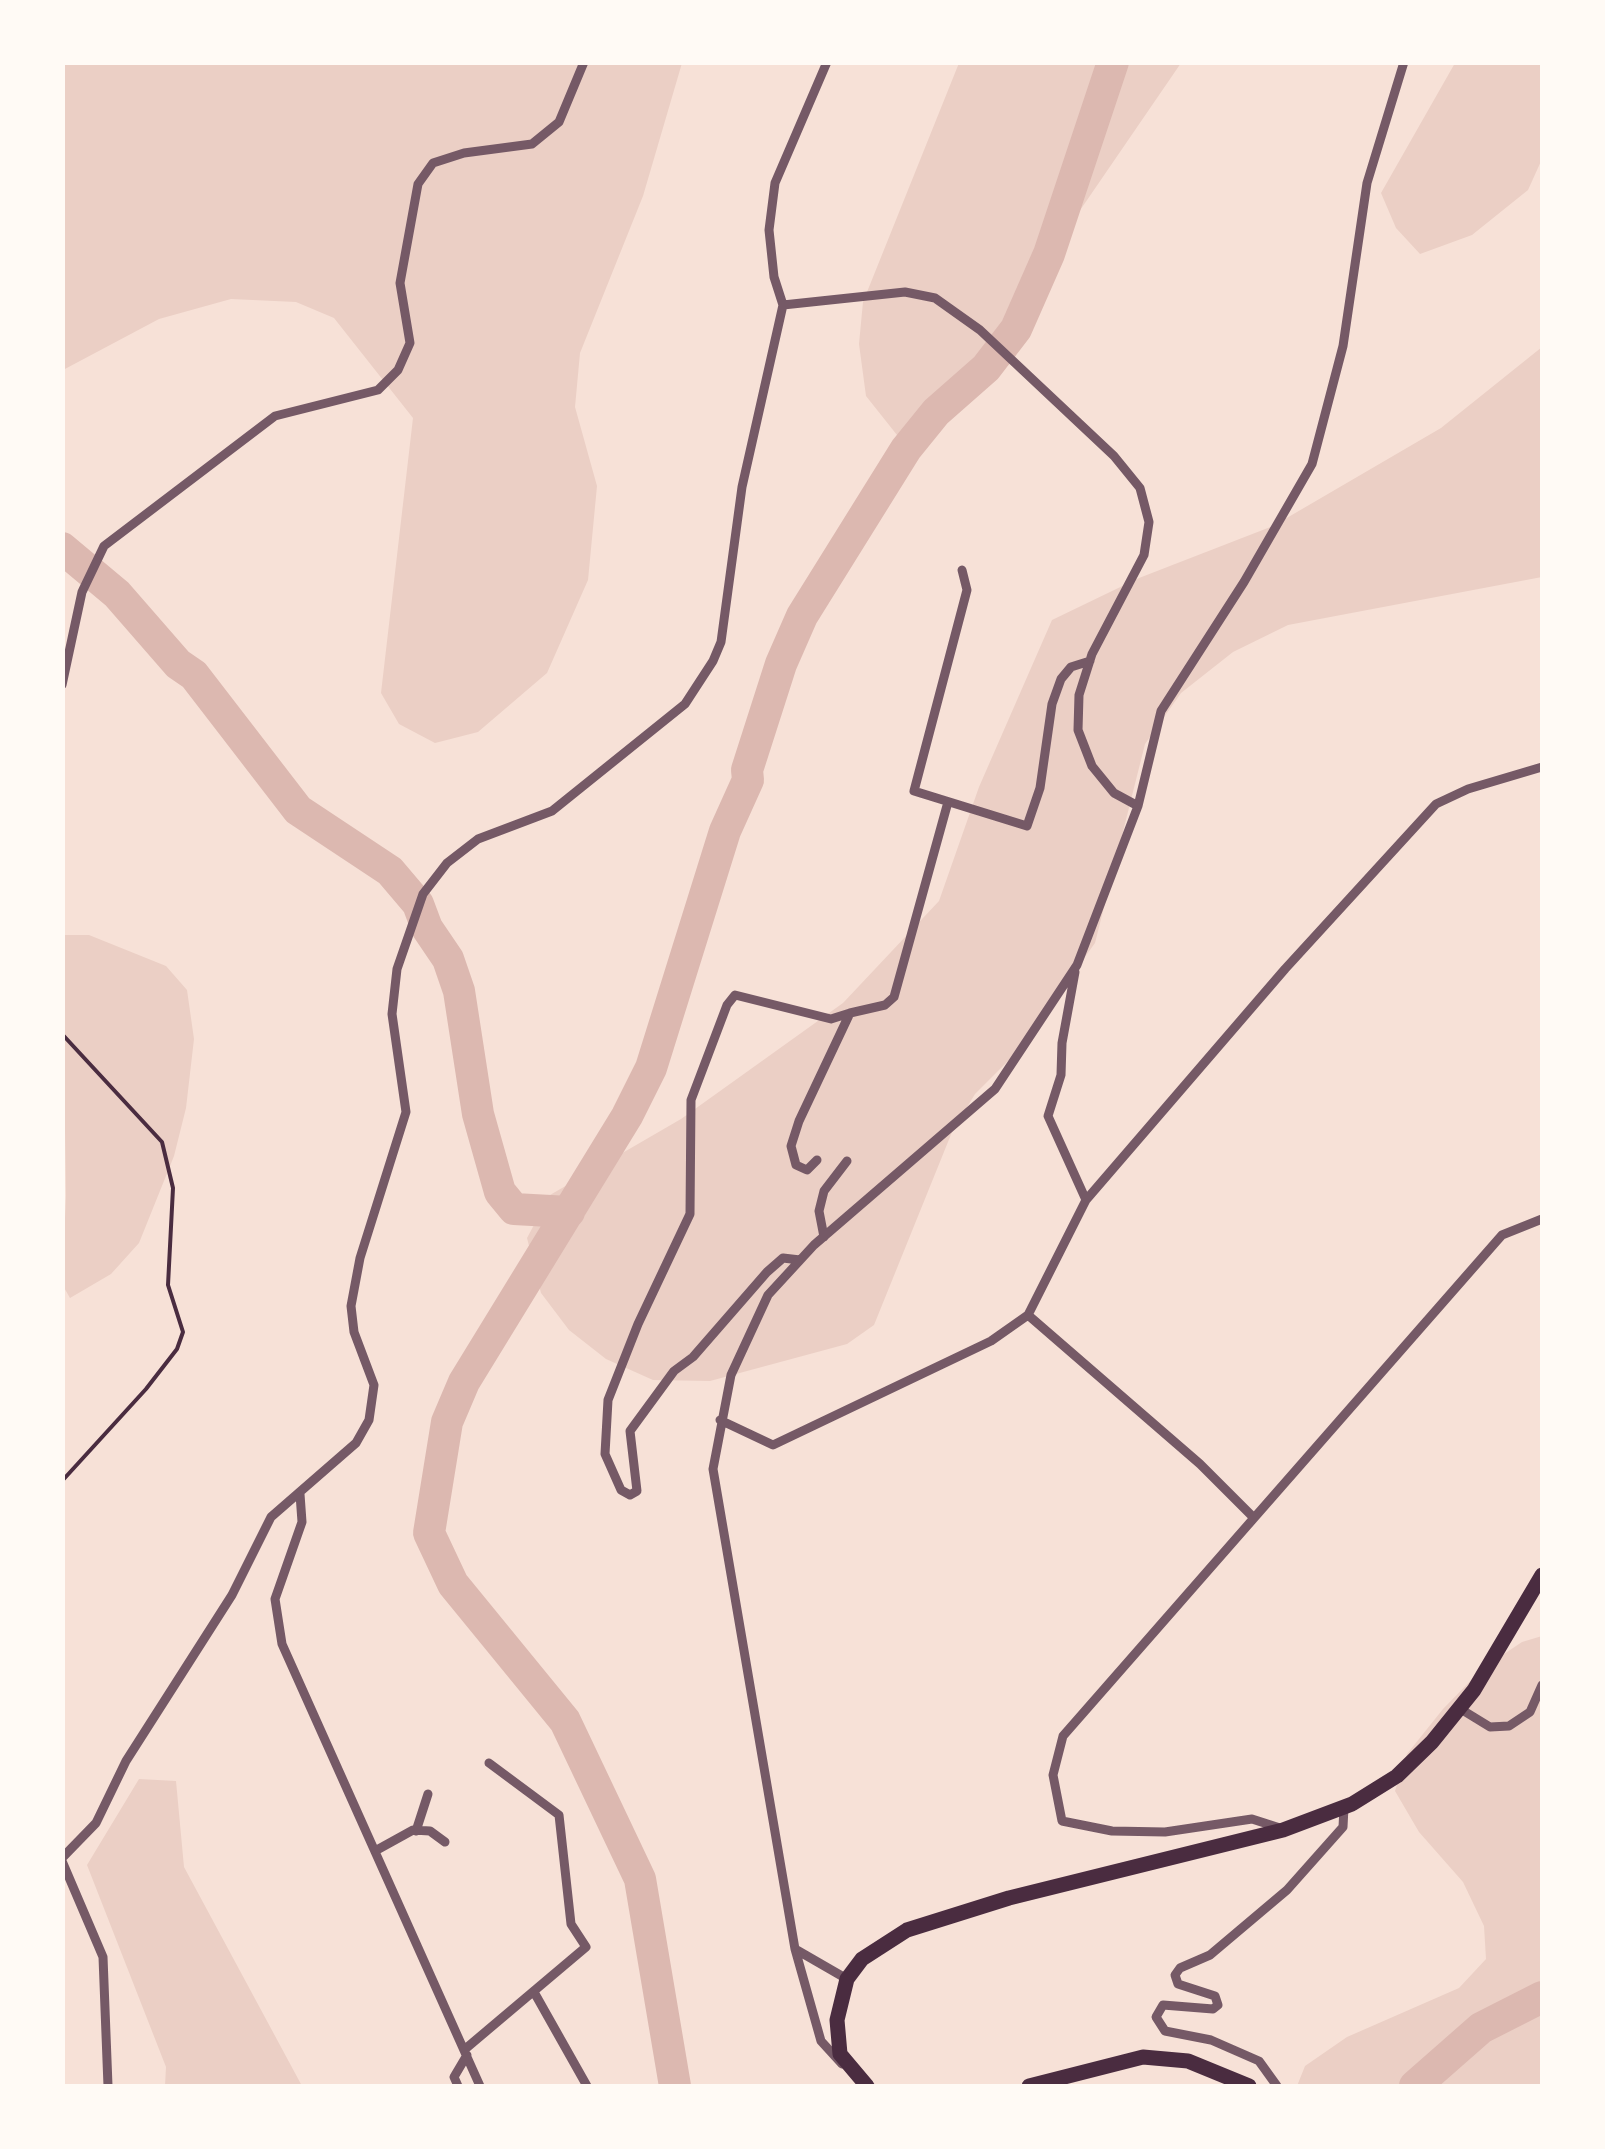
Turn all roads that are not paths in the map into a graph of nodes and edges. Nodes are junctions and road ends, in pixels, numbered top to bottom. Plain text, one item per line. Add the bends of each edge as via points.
1 (584, 62) edge
2 (827, 62) edge
3 (1404, 62) edge
4 (783, 306) junction
5 (962, 570) dead end
6 (1090, 661) junction
7 (62, 684) edge
8 (1542, 768) edge
9 (948, 802) junction
10 (1138, 806) junction
11 (1077, 965) junction
12 (850, 1013) junction
13 (818, 1160) dead end
14 (847, 1161) dead end
15 (1086, 1200) junction
16 (1542, 1219) edge
17 (824, 1237) junction
18 (800, 1260) junction
19 (1028, 1315) junction
20 (720, 1420) junction
21 (300, 1494) junction
22 (1254, 1518) junction
23 (1542, 1575) edge
24 (1542, 1685) edge
25 (1459, 1708) junction
26 (489, 1762) dead end
27 (428, 1794) dead end
28 (1344, 1807) junction
29 (416, 1830) junction
30 (1283, 1830) junction
31 (446, 1842) dead end
32 (375, 1851) junction
33 (62, 1859) edge
34 (795, 1949) junction
35 (846, 1978) junction
36 (534, 1992) junction
37 (465, 2053) junction
38 (851, 2071) junction
39 (108, 2086) edge
40 (458, 2086) edge
41 (480, 2086) edge
42 (587, 2086) edge
43 (866, 2086) edge
44 (1029, 2086) edge
45 (1249, 2086) edge
46 (1276, 2086) edge

1 - 7 street via 559,122 532,144 433,162 418,184 400,283 410,342 398,370 378,390 275,416 104,546 82,592
2 - 4 street via 775,183 769,230
3 - 10 street via 1367,183 1325,428 1312,464 1244,582 1161,710
4 - 6 street via 904,292 935,298 980,330 1114,456 1140,488 1149,522 1144,555
4 - 21 street via 742,487 721,642 702,682 552,811 478,839 423,894 397,969 392,1014 406,1112 351,1306 374,1385 369,1420 356,1443
5 - 9 street via 967,590 914,792
6 - 9 street via 1060,679 1040,788 1026,826
6 - 10 street via 1078,730 1092,766 1114,793
8 - 15 street via 1436,804
9 - 12 street via 894,997
10 - 11 street
11 - 15 street via 1061,1075 1048,1116
11 - 17 street via 995,1088
12 - 13 street via 791,1146 796,1165 807,1170
12 - 18 street via 831,1019 735,995 727,1004 691,1100 690,1214 608,1400 605,1454 621,1490 637,1490 630,1431 674,1371 693,1358 766,1272 783,1258
14 - 17 street via 824,1191
15 - 19 street
16 - 22 street via 1502,1235
17 - 18 street
18 - 20 street via 768,1295 745,1340
19 - 20 street via 991,1341 773,1445
19 - 22 street
20 - 34 street via 714,1470
21 - 32 street via 302,1522 275,1599 282,1644
21 - 33 street via 271,1517 232,1596 126,1761 96,1822
22 - 30 street via 1063,1736 1053,1775 1062,1821 1165,1832 1252,1819
23 - 25 highway
24 - 25 street via 1530,1712 1508,1726 1490,1727
25 - 28 highway via 1396,1776
26 - 36 street via 558,1816 571,1924 586,1948
27 - 29 street
28 - 30 highway
28 - 46 street via 1343,1826 1287,1890 1210,1955 1180,1968 1178,1984 1214,1996 1218,2005 1163,2004 1156,2018 1165,2031 1211,2040 1258,2061
29 - 31 street
29 - 32 street
30 - 35 highway via 907,1930 862,1959
32 - 37 street
33 - 39 street via 104,1956
34 - 35 street
34 - 38 street via 822,2041
35 - 38 highway via 836,2020 840,2054
36 - 37 street
36 - 42 street
37 - 40 street via 454,2077
37 - 41 street
38 - 43 highway
44 - 45 highway via 1143,2058 1188,2061

